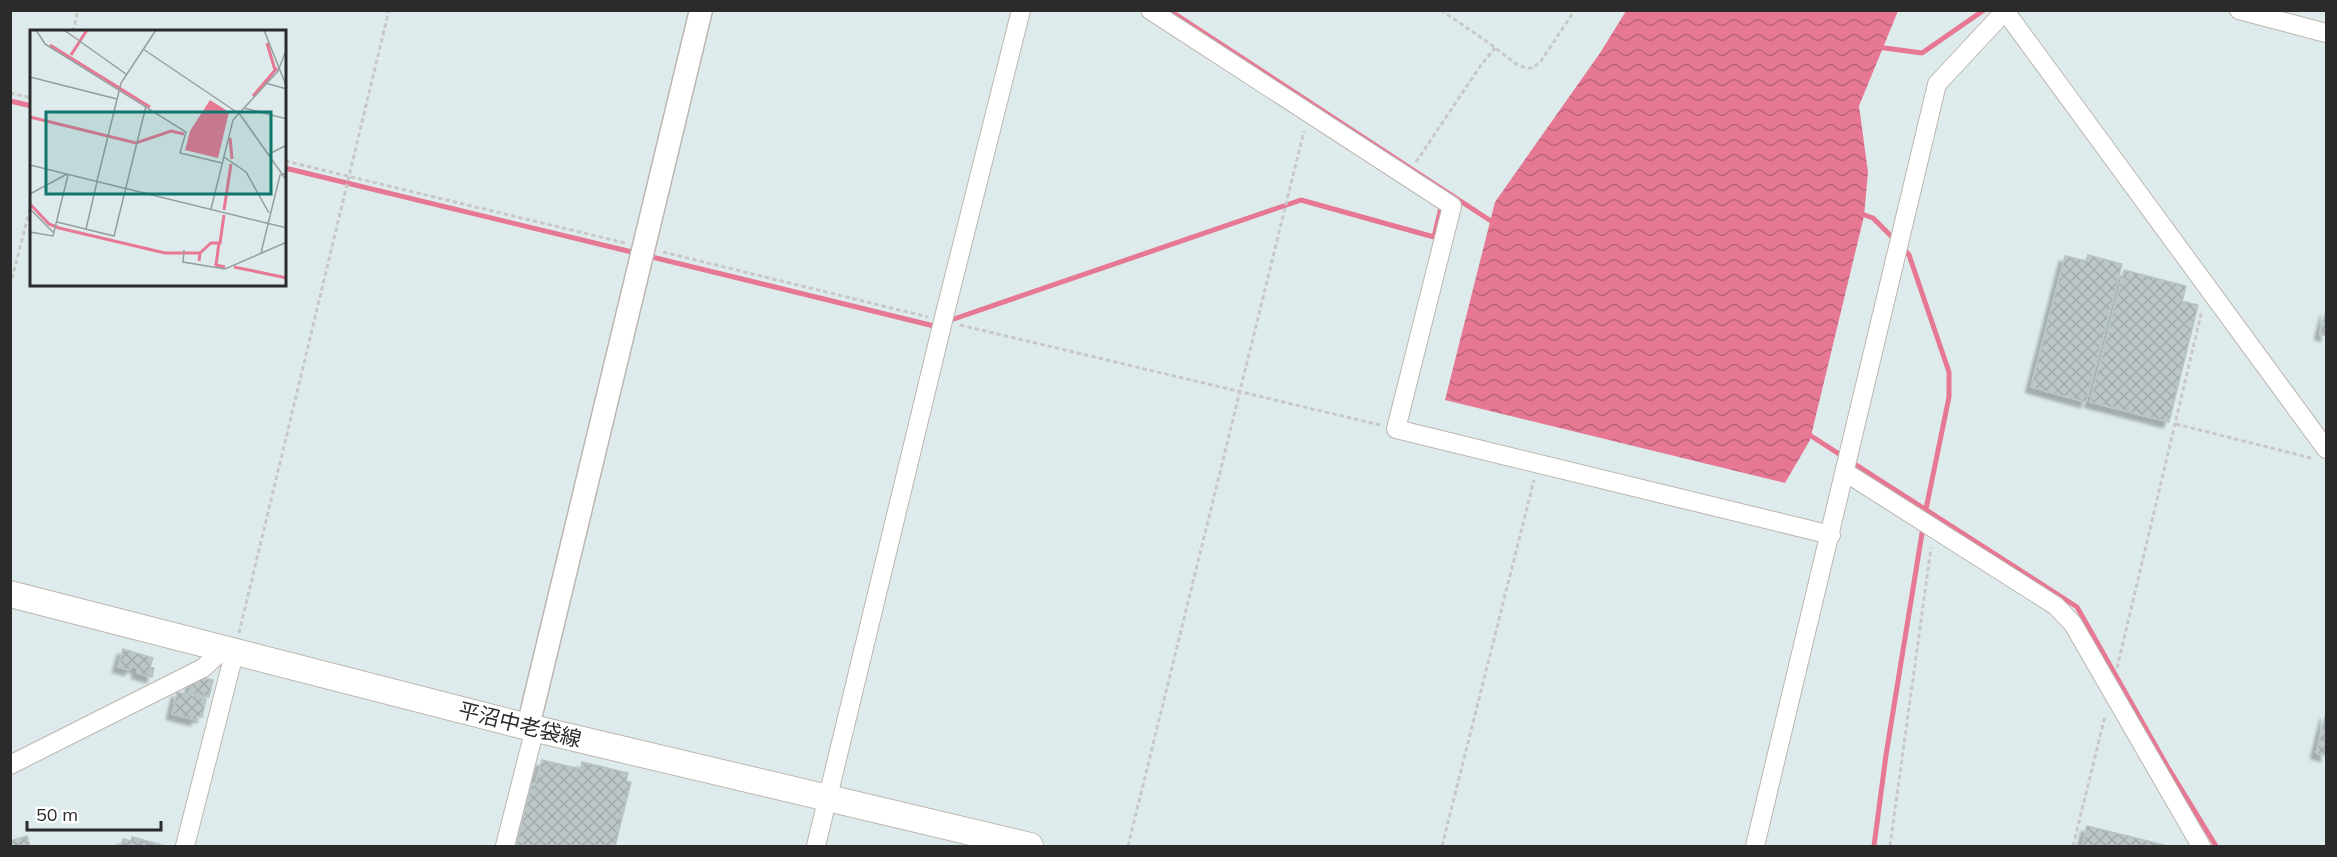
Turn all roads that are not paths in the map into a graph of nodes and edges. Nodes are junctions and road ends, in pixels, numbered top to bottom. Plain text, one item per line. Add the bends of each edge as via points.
1 (701, 10) edge
2 (1021, 10) edge
3 (1150, 10) edge
4 (2239, 10) edge
5 (1999, 12) edge
6 (2326, 33) edge
7 (2322, 443) edge
8 (1845, 472) junction
9 (1831, 535) junction
10 (10, 594) edge
11 (229, 650) junction
12 (531, 728) junction
13 (10, 765) edge
14 (828, 797) junction
15 (185, 846) edge
16 (505, 846) edge
17 (816, 846) edge
18 (1030, 846) edge
19 (1755, 846) edge
20 (2201, 846) edge

1 - 12 street
2 - 14 street
3 - 9 street via 1452,206 1396,429
4 - 6 street
5 - 7 street
5 - 8 street via 1937,84
8 - 9 street
8 - 20 street via 2056,606 2073,624
9 - 19 street
10 - 11 main road, 平沼中老袋線
11 - 12 main road, 平沼中老袋線
11 - 13 street via 203,668
11 - 15 street
12 - 14 main road, 平沼中老袋線
12 - 16 street
14 - 17 street
14 - 18 main road, 平沼中老袋線

